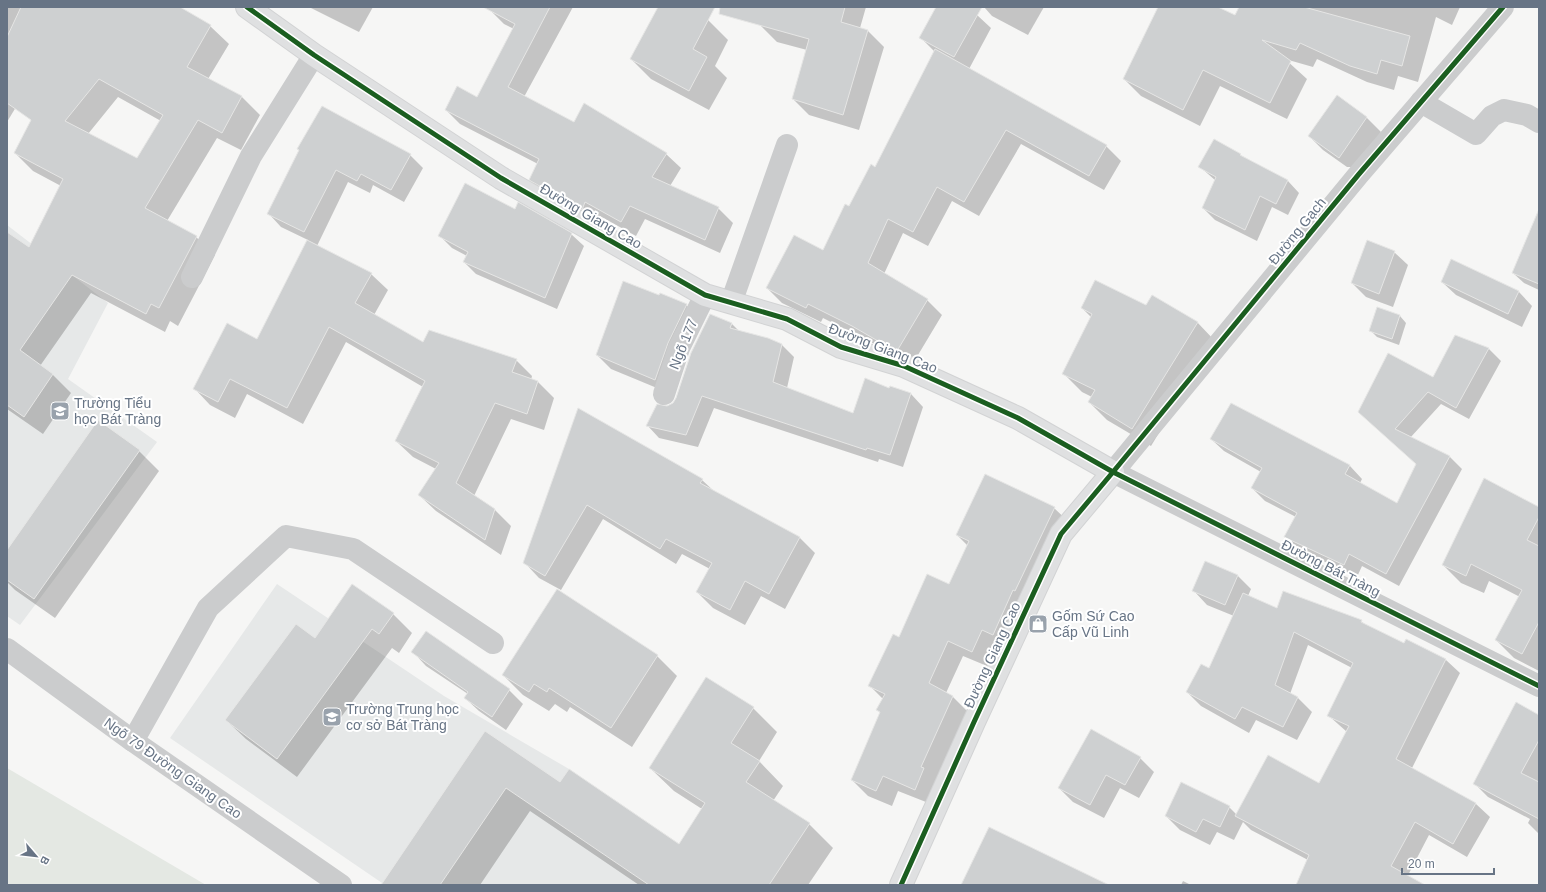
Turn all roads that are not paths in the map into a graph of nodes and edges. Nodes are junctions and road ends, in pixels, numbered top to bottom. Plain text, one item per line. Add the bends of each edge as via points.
1 (247, 7) edge
2 (1503, 7) edge
3 (314, 55) junction
4 (1421, 102) junction
5 (1539, 122) edge
6 (787, 145) dead end
7 (192, 277) dead end
8 (705, 295) junction
9 (731, 302) junction
10 (664, 394) dead end
11 (1113, 472) junction
12 (494, 644) dead end
13 (7, 649) edge
14 (1539, 686) edge
15 (133, 741) junction
16 (341, 885) edge
17 (901, 885) edge

1 - 3 street, Đường Giang Cao
2 - 4 street, Đường Gạch
3 - 7 street via 251,156
3 - 8 street, Đường Giang Cao via 501,178
4 - 5 street via 1476,134 1492,116 1504,110 1527,115
4 - 11 street, Đường Gạch
6 - 9 street
8 - 9 street, Đường Giang Cao
8 - 10 street, Ngõ 177 via 679,348
9 - 11 street, Đường Giang Cao via 787,319 841,348 904,366 1018,418
11 - 14 street, Đường Bát Tràng
11 - 17 street, Đường Giang Cao via 1061,534
12 - 15 street via 353,549 286,536 208,608
13 - 15 street, Ngõ 79 Đường Giang Cao
15 - 16 street, Ngõ 79 Đường Giang Cao

